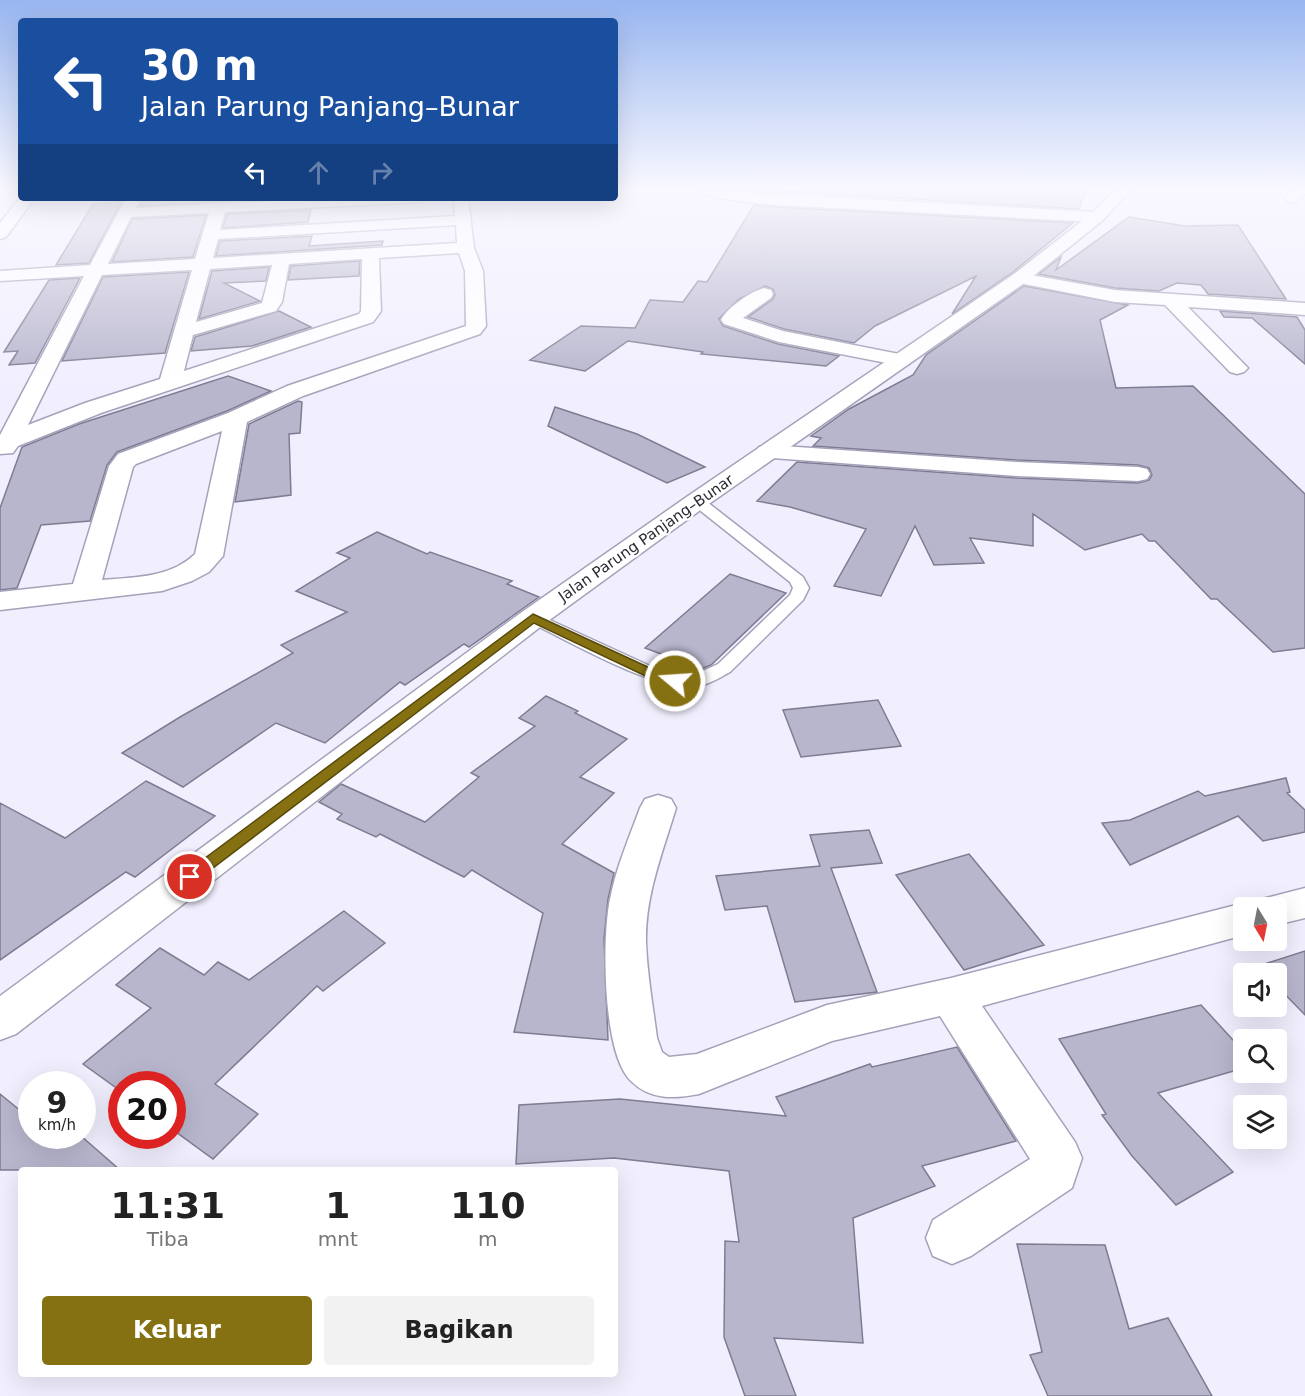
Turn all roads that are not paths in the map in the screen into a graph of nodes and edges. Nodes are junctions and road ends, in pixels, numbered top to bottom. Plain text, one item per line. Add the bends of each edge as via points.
1 (104, 255) edge
2 (207, 255) edge
3 (345, 255) edge
4 (370, 255) edge
5 (468, 255) edge
6 (1049, 255) edge
7 (282, 258) junction
8 (205, 263) junction
9 (96, 270) junction
10 (0, 276) edge
11 (1020, 278) junction
12 (764, 294) dead end
13 (1171, 300) junction
14 (1305, 309) edge
15 (183, 332) junction
16 (902, 360) junction
17 (228, 364) junction
18 (1237, 368) dead end
19 (170, 382) junction
20 (295, 391) junction
21 (236, 418) junction
22 (3, 447) edge
23 (768, 452) junction
24 (1138, 474) dead end
25 (697, 501) junction
26 (85, 591) junction
27 (0, 601) edge
28 (533, 618) junction
29 (658, 808) dead end
30 (1305, 903) edge
31 (1287, 907) edge
32 (1233, 922) edge
33 (951, 996) junction
34 (0, 1021) edge
35 (952, 1238) dead end

1 - 9 street
2 - 8 street
3 - 7 street
4 - 17 street via 370,311 366,318
5 - 20 street via 474,271 473,330
6 - 11 street, Jalan Parung Panjang–Bunar
7 - 8 street
7 - 15 street via 269,307
8 - 9 street
8 - 15 street
9 - 10 street
9 - 22 street
11 - 13 street via 1086,292
11 - 16 street, Jalan Parung Panjang–Bunar
12 - 16 street via 731,320 779,336
13 - 14 street
13 - 18 street
15 - 19 street
16 - 23 street, Jalan Parung Panjang–Bunar
17 - 19 street
17 - 20 street
19 - 22 street
20 - 21 street
21 - 26 street via 127,459 121,466
21 - 26 street via 209,556 200,567 162,582
23 - 24 street via 1017,470
23 - 25 street, Jalan Parung Panjang–Bunar
25 - 28 street, Jalan Parung Panjang–Bunar
25 - 28 lane via 797,580 801,588 797,597 724,668 693,682 659,677
26 - 27 street
28 - 34 street, Jalan Parung Panjang–Bunar
29 - 33 street via 637,869 625,940 634,1038 645,1065 659,1076 699,1074 827,1024
30 - 31 street
32 - 33 street
33 - 35 street via 1057,1158 1054,1171

